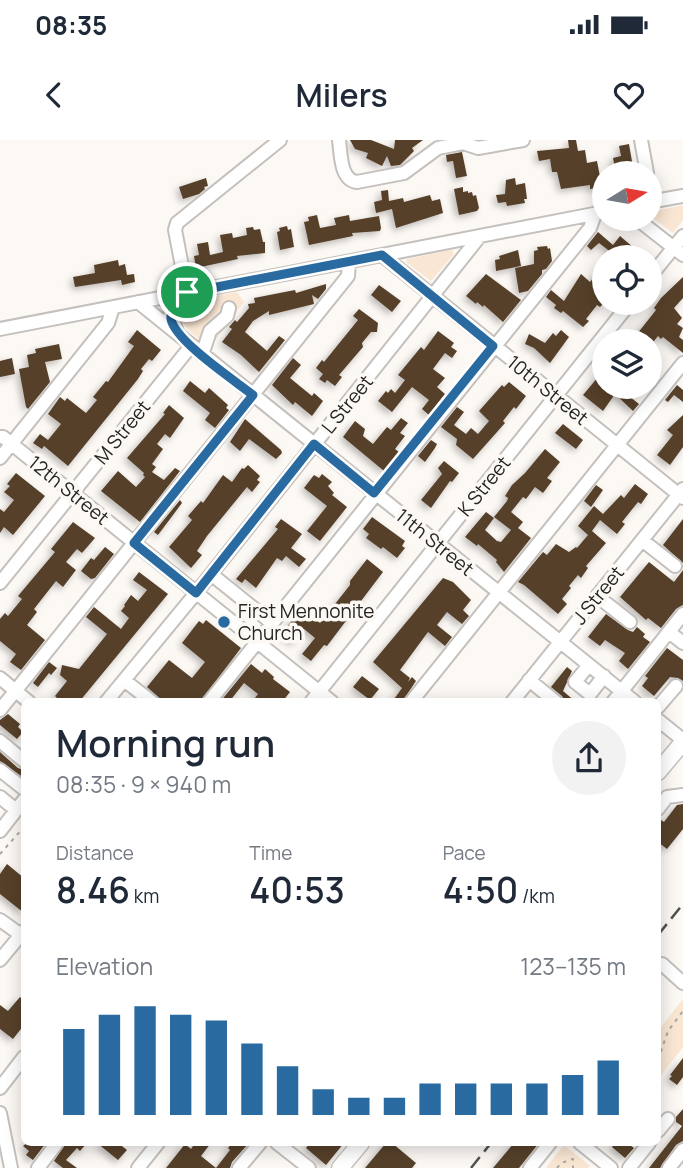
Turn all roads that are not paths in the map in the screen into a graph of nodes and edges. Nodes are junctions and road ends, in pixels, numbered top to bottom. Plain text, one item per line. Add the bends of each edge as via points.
1 (280, 140) edge
2 (339, 140) edge
3 (523, 140) edge
4 (641, 140) edge
5 (645, 161) edge
6 (683, 196) edge
7 (662, 200) edge
8 (592, 214) edge
9 (592, 225) edge
10 (652, 231) edge
11 (480, 236) junction
12 (683, 236) edge
13 (678, 251) edge
14 (382, 255) junction
15 (349, 262) junction
16 (662, 266) edge
17 (184, 293) junction
18 (432, 297) junction
19 (138, 302) junction
20 (113, 307) junction
21 (229, 308) dead end
22 (620, 315) edge
23 (0, 329) edge
24 (186, 342) junction
25 (493, 346) junction
26 (202, 355) junction
27 (683, 363) edge
28 (253, 395) junction
29 (555, 397) junction
30 (5, 439) edge
31 (314, 444) junction
32 (617, 446) junction
33 (0, 458) edge
34 (72, 493) junction
35 (374, 493) junction
36 (682, 494) edge
37 (642, 540) junction
38 (134, 543) junction
39 (438, 544) junction
40 (675, 566) dead end
41 (211, 574) junction
42 (0, 583) edge
43 (499, 592) junction
44 (196, 593) junction
45 (597, 596) junction
46 (683, 614) edge
47 (630, 622) dead end
48 (272, 623) junction
49 (669, 632) junction
50 (257, 642) junction
51 (561, 642) junction
52 (683, 643) edge
53 (589, 665) junction
54 (604, 676) junction
55 (0, 678) edge
56 (124, 680) junction
57 (529, 680) junction
58 (676, 686) dead end
59 (16, 691) junction
60 (622, 691) junction
61 (315, 697) edge
62 (24, 698) edge
63 (110, 698) edge
64 (147, 698) edge
65 (212, 698) edge
66 (414, 698) edge
67 (515, 698) edge
68 (550, 698) edge
69 (616, 698) edge
70 (630, 698) edge
71 (661, 704) edge
72 (0, 710) edge
73 (661, 723) edge
74 (0, 741) edge
75 (683, 741) edge
76 (21, 758) edge
77 (661, 768) edge
78 (0, 770) edge
79 (21, 787) edge
80 (663, 793) edge
81 (683, 795) edge
82 (0, 797) edge
83 (20, 805) edge
84 (1, 827) edge
85 (0, 919) edge
86 (21, 932) edge
87 (21, 934) edge
88 (0, 960) edge
89 (662, 964) dead end
90 (683, 983) edge
91 (21, 1061) edge
92 (0, 1088) edge
93 (0, 1113) edge
94 (668, 1119) dead end
95 (661, 1127) edge
96 (55, 1146) edge
97 (156, 1146) edge
98 (257, 1146) edge
99 (281, 1146) edge
100 (352, 1146) edge
101 (548, 1146) edge
102 (584, 1146) edge
103 (647, 1146) edge
104 (683, 1150) edge
105 (11, 1168) edge
106 (38, 1168) edge
107 (138, 1168) edge
108 (239, 1168) edge
109 (309, 1168) edge
110 (340, 1168) edge
111 (530, 1168) edge
112 (611, 1168) edge
113 (629, 1168) edge
114 (669, 1168) edge

1 - 17 street via 177,223
2 - 3 street via 346,177 357,182 404,173 438,148 463,143 478,148
4 - 5 street
6 - 7 street
8 - 11 street
9 - 25 street
10 - 13 street
11 - 14 street
11 - 18 street, L Street
12 - 13 street
13 - 16 street
14 - 15 street
14 - 18 street, 10th Street
15 - 17 street
15 - 28 street via 348,276
17 - 19 street
17 - 24 street via 171,314
18 - 25 street, 10th Street
18 - 31 street, L Street
19 - 20 street
19 - 24 street, 11th Street
20 - 23 street
20 - 30 street via 108,323
21 - 26 street via 227,316 210,331
22 - 29 street, K Street
24 - 26 street, 11th Street
24 - 34 street, M Street
25 - 29 street, 10th Street
25 - 35 street
26 - 28 street, 11th Street
27 - 32 street
28 - 31 street, 11th Street
28 - 38 street
29 - 32 street, 10th Street
29 - 39 street, K Street
30 - 33 street
30 - 34 street, 12th Street
31 - 35 street, 11th Street
31 - 41 street, L Street
32 - 36 street, 10th Street
32 - 43 street
34 - 38 street, 12th Street
34 - 42 street, M Street
35 - 39 street, 11th Street
35 - 48 street
36 - 37 street, J Street
37 - 40 street
37 - 45 street, J Street
38 - 44 street, 12th Street
38 - 59 street
39 - 43 street, 11th Street
39 - 61 street, K Street
41 - 44 street, L Street
41 - 48 street
43 - 51 street, 11th Street
43 - 66 street
44 - 50 street, 12th Street
44 - 56 street, L Street
45 - 47 street
45 - 51 street, J Street
46 - 49 street
48 - 50 street
49 - 52 street
49 - 60 street
50 - 61 street, 12th Street
50 - 65 street
51 - 53 street, 11th Street
51 - 57 street, J Street
53 - 54 street, 11th Street
53 - 54 street via 575,682 590,694
54 - 60 street, 11th Street
55 - 59 street
56 - 63 street, L Street
56 - 64 street
57 - 67 street, J Street
57 - 68 street
58 - 71 street
59 - 62 street
59 - 72 street
60 - 69 street
60 - 70 street, 11th Street
73 - 75 street
74 - 76 street
75 - 77 main road
78 - 79 street
80 - 81 street
82 - 83 street
83 - 84 street
85 - 86 street
87 - 88 street
89 - 90 street
91 - 92 street
93 - 105 street
94 - 95 street
96 - 106 street
97 - 107 street
98 - 108 street
99 - 109 street
100 - 110 main road
101 - 111 street
102 - 112 street
103 - 113 street
104 - 114 street

